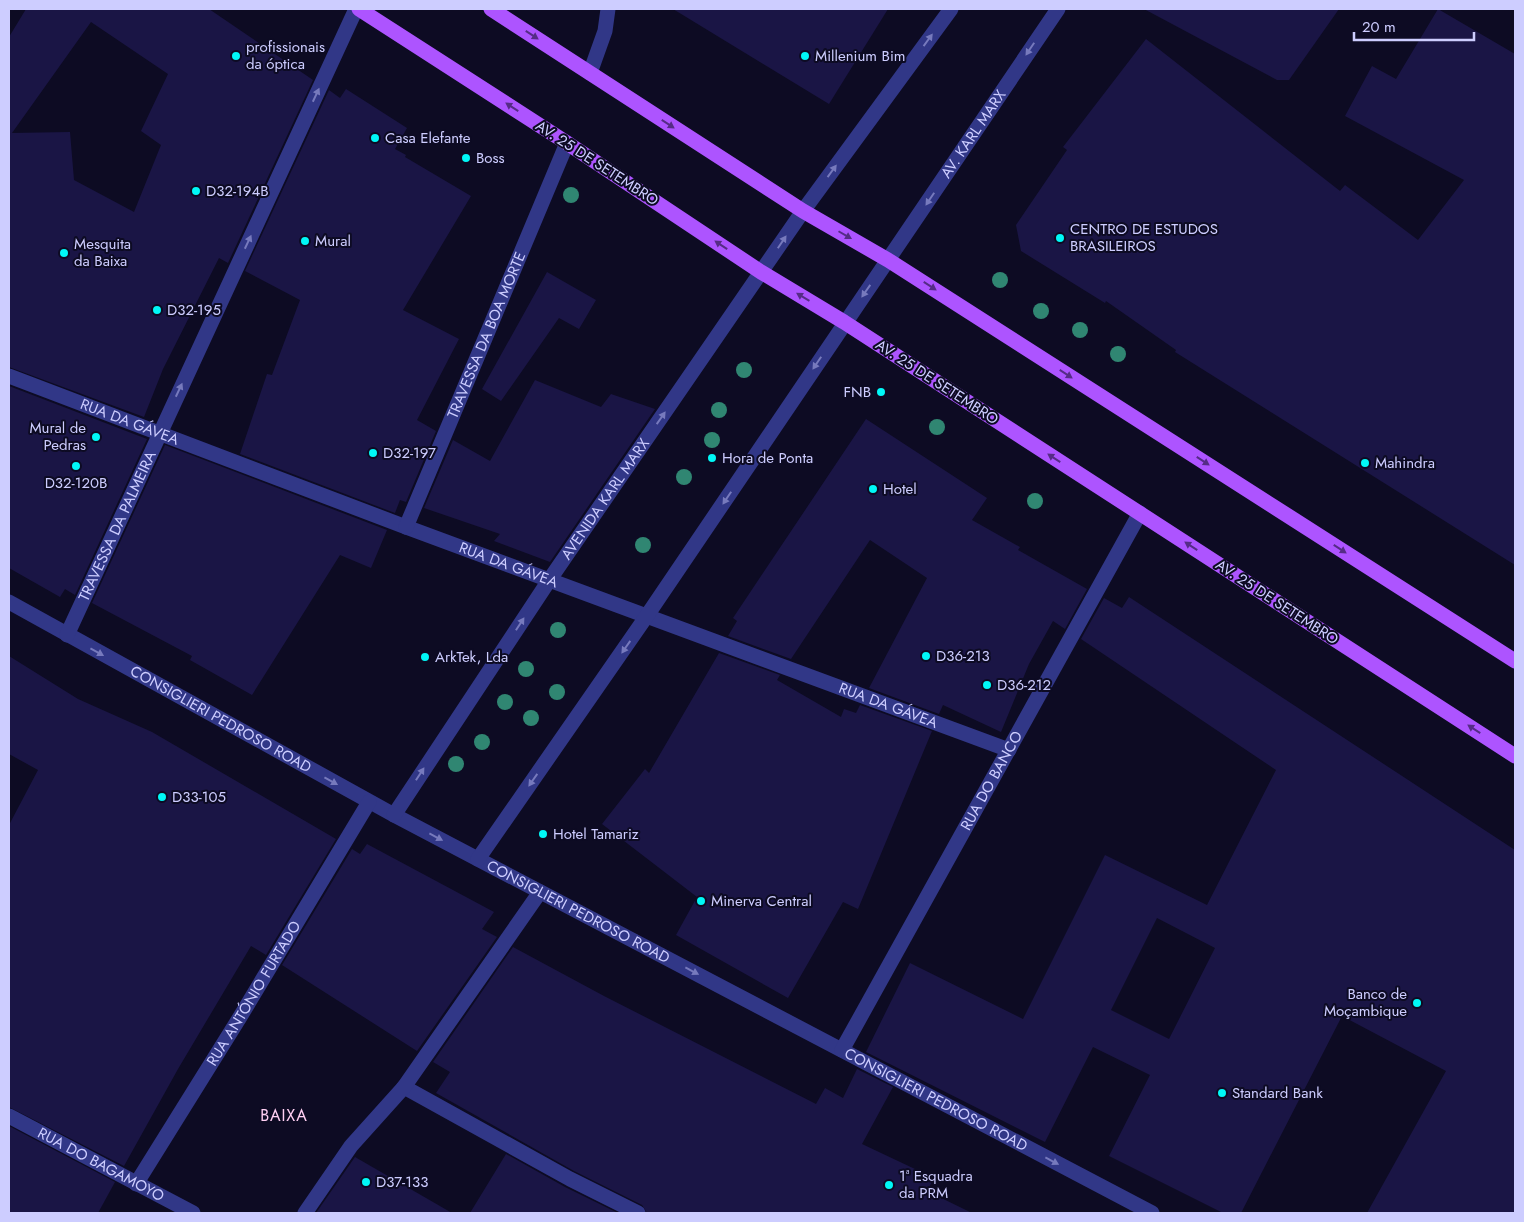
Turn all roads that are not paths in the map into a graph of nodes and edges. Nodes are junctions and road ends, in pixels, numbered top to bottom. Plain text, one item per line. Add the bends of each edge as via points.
1 (358, 9) edge
2 (491, 9) edge
3 (608, 9) edge
4 (951, 9) edge
5 (1058, 9) edge
6 (590, 73) junction
7 (567, 143) junction
8 (803, 211) junction
9 (888, 260) junction
10 (761, 272) junction
11 (844, 322) junction
12 (9, 376) edge
13 (159, 434) junction
14 (1140, 513) junction
15 (406, 527) junction
16 (550, 579) junction
17 (9, 602) edge
18 (646, 617) junction
19 (67, 636) junction
20 (1515, 661) edge
21 (1008, 750) junction
22 (1515, 756) edge
23 (369, 802) junction
24 (394, 815) junction
25 (478, 859) junction
26 (540, 892) junction
27 (842, 1050) junction
28 (404, 1087) junction
29 (9, 1116) edge
30 (136, 1184) junction
31 (193, 1213) edge
32 (305, 1213) edge
33 (638, 1213) edge
34 (1152, 1213) edge

7 -> 1 main road, AV. 25 DE SETEMBRO
13 -> 1 street, TRAVESSA DA PALMEIRA
2 -> 6 main road
3 - 6 street via 605,30
8 -> 4 street
5 -> 9 street, AV. KARL MARX
6 -> 8 main road
10 -> 7 main road, AV. 25 DE SETEMBRO
7 - 15 street, TRAVESSA DA BOA MORTE
8 -> 9 main road
10 -> 8 street, AVENIDA KARL MARX
9 -> 11 street
9 -> 20 main road
11 -> 10 main road, AV. 25 DE SETEMBRO
16 -> 10 street, AVENIDA KARL MARX
14 -> 11 main road, AV. 25 DE SETEMBRO
11 -> 18 street
12 - 13 street, RUA DA GÁVEA
13 - 15 street, RUA DA GÁVEA
13 - 19 street, TRAVESSA DA PALMEIRA
14 - 21 street, RUA DO BANCO
22 -> 14 main road, AV. 25 DE SETEMBRO
15 - 16 street, RUA DA GÁVEA
16 - 18 street, RUA DA GÁVEA
24 -> 16 street, AVENIDA KARL MARX
17 - 19 street, CONSIGLIERI PEDROSO ROAD
18 - 21 street, RUA DA GÁVEA
18 -> 25 street
19 -> 23 street, CONSIGLIERI PEDROSO ROAD
21 - 27 street, RUA DO BANCO
23 - 24 street, CONSIGLIERI PEDROSO ROAD
23 - 30 street, RUA ANTÓNIO FURTADO
24 -> 25 street, CONSIGLIERI PEDROSO ROAD
25 - 26 street, CONSIGLIERI PEDROSO ROAD
26 -> 27 street, CONSIGLIERI PEDROSO ROAD
26 - 28 street
27 -> 34 street, CONSIGLIERI PEDROSO ROAD
28 - 32 street via 351,1146
28 - 33 street
29 - 30 street, RUA DO BAGAMOYO
30 - 31 street, RUA DO BAGAMOYO

